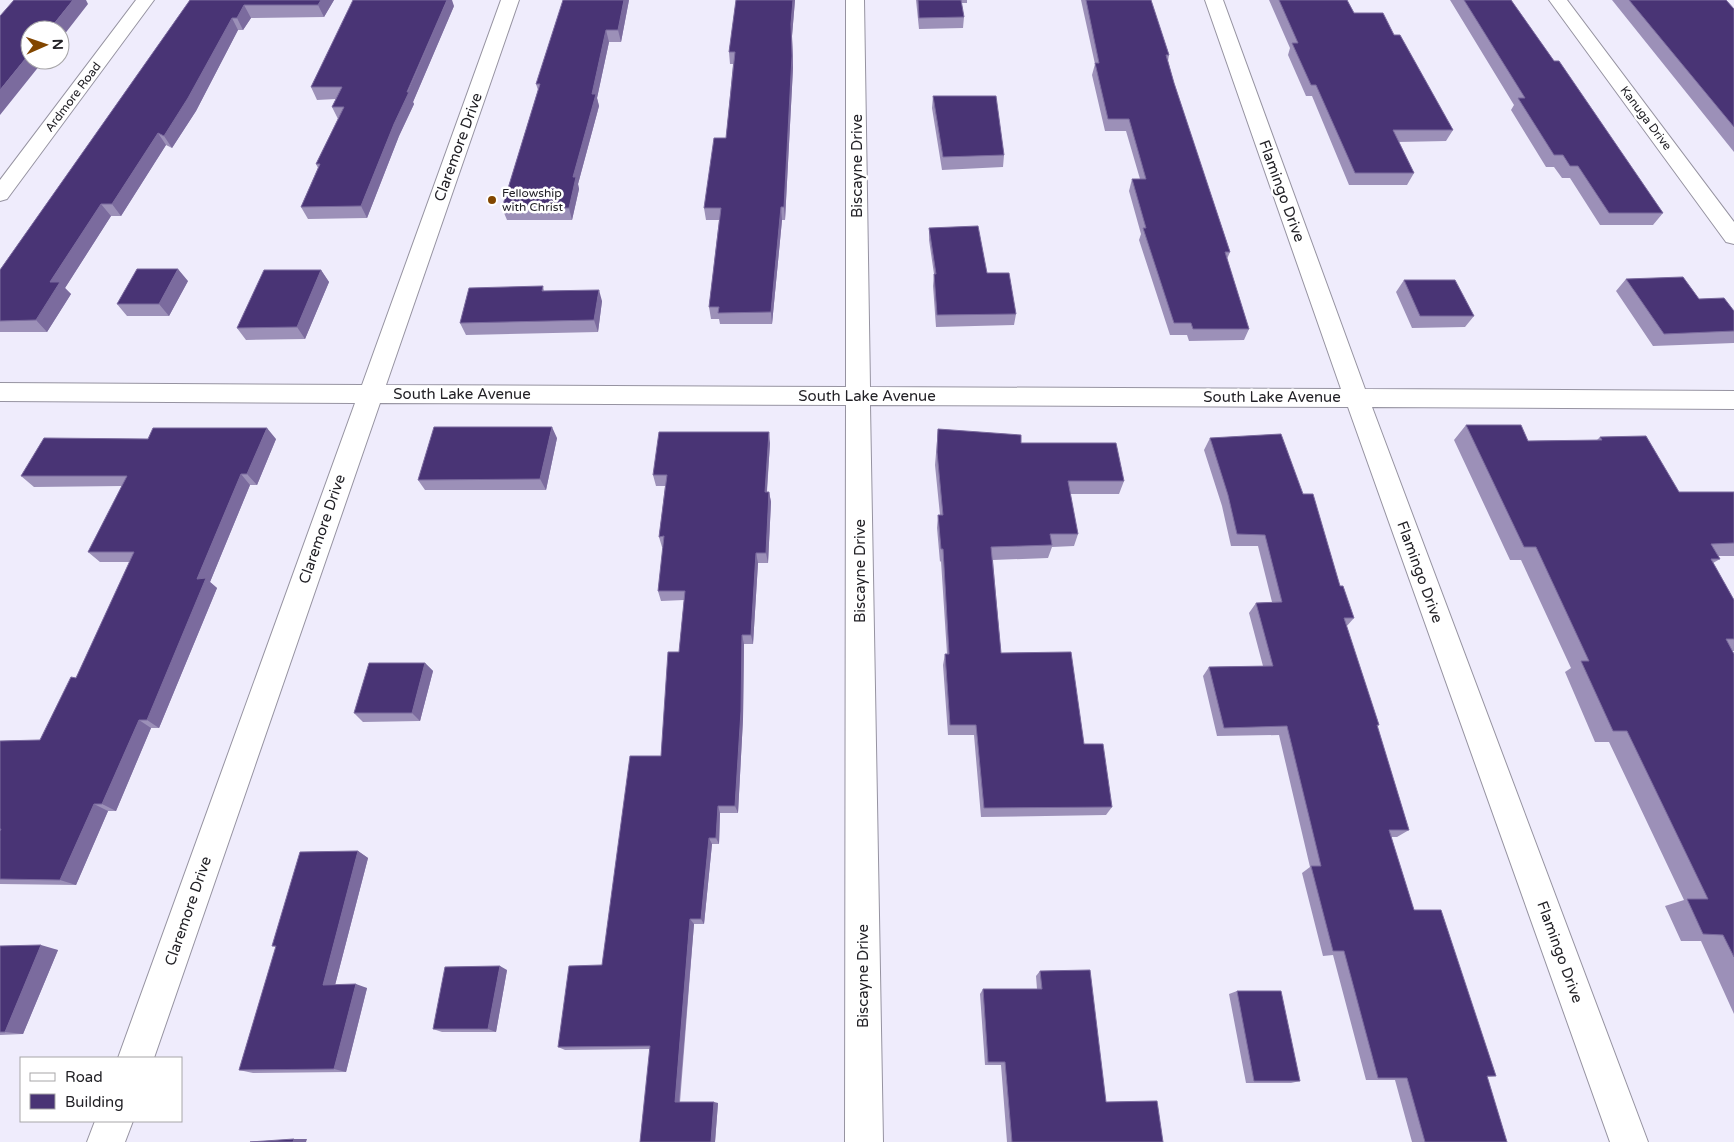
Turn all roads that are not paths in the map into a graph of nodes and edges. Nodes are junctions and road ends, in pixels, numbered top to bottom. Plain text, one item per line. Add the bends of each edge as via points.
1 (145, 0) edge
2 (510, 0) edge
3 (856, 0) edge
4 (1214, 0) edge
5 (1558, 0) edge
6 (0, 194) edge
7 (1734, 237) edge
8 (0, 392) edge
9 (370, 394) junction
10 (858, 396) junction
11 (1356, 397) junction
12 (1734, 400) edge
13 (136, 1057) edge
14 (114, 1122) edge
15 (106, 1142) edge
16 (864, 1142) edge
17 (1630, 1142) edge

1 - 6 street, Ardmore Road
2 - 9 street, Claremore Drive
3 - 10 street, Biscayne Drive
4 - 11 street, Flamingo Drive
5 - 7 street, Kanuga Drive
8 - 9 street, South Lake Avenue
9 - 10 street, South Lake Avenue
9 - 13 street, Claremore Drive
10 - 11 street, South Lake Avenue
10 - 16 street, Biscayne Drive
11 - 12 street, South Lake Avenue
11 - 17 street, Flamingo Drive
14 - 15 street

